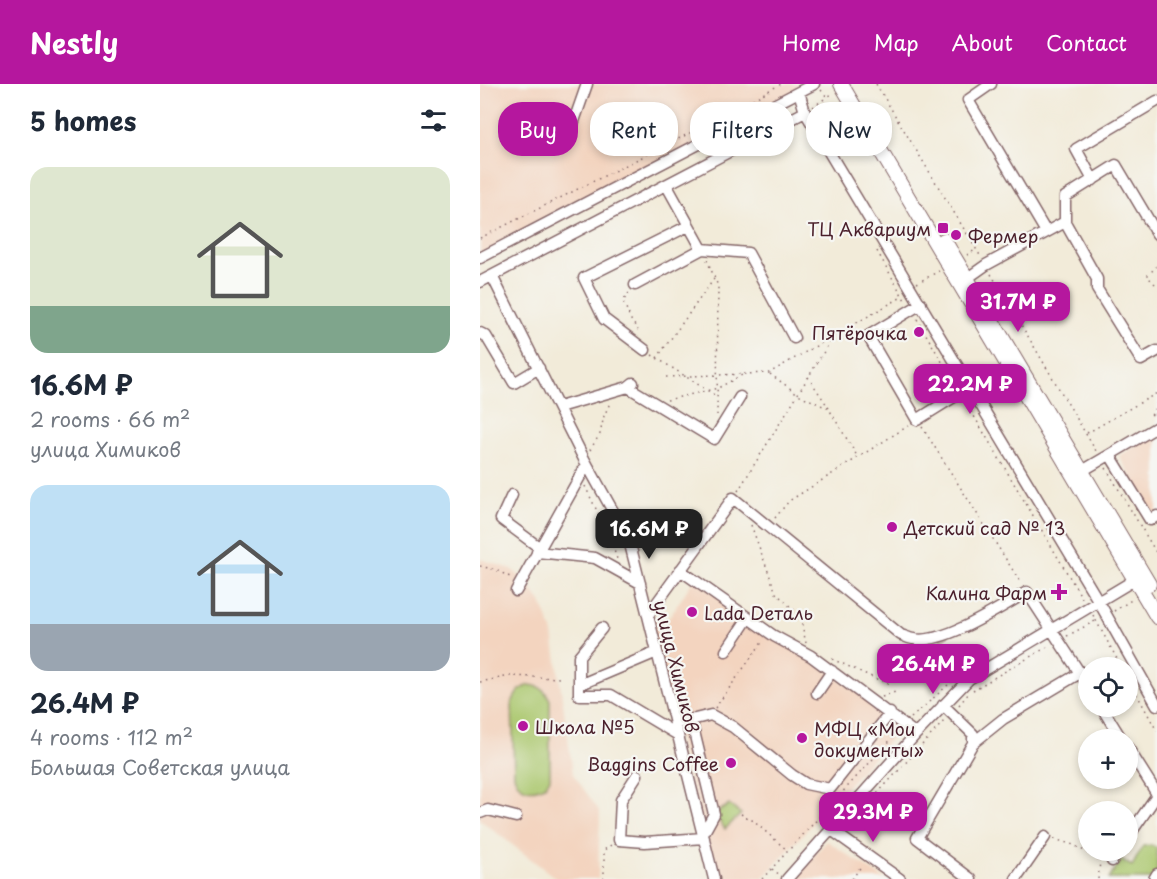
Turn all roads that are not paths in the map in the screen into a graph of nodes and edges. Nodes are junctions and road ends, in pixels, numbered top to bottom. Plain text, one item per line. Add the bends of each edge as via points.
1 (587, 84) edge
2 (814, 84) edge
3 (841, 84) edge
4 (850, 84) edge
5 (992, 84) edge
6 (800, 92) junction
7 (1157, 101) edge
8 (578, 110) edge
9 (805, 112) junction
10 (1093, 180) junction
11 (667, 186) junction
12 (1065, 222) junction
13 (688, 226) junction
14 (1046, 232) junction
15 (1157, 234) edge
16 (702, 249) junction
17 (481, 256) edge
18 (953, 264) junction
19 (492, 276) junction
20 (963, 281) junction
21 (480, 282) edge
22 (635, 285) road end
23 (921, 303) junction
24 (480, 333) edge
25 (794, 338) dead end
26 (1157, 351) edge
27 (647, 352) road end
28 (539, 368) junction
29 (970, 387) junction
30 (740, 397) dead end
31 (559, 407) junction
32 (1157, 427) edge
33 (1106, 457) junction
34 (586, 462) junction
35 (1077, 474) junction
36 (512, 495) dead end
37 (1157, 516) edge
38 (538, 550) junction
39 (680, 570) junction
40 (1136, 579) junction
41 (640, 583) junction
42 (518, 587) road end
43 (1157, 599) edge
44 (1099, 602) junction
45 (648, 615) junction
46 (1157, 617) edge
47 (748, 618) junction
48 (602, 628) dead end
49 (1053, 630) junction
50 (726, 651) dead end
51 (657, 652) junction
52 (953, 655) tunnel mouth
53 (1078, 670) edge
54 (832, 671) junction
55 (1078, 674) edge
56 (969, 679) junction
57 (579, 686) junction
58 (817, 693) dead end
59 (1157, 705) edge
60 (947, 709) junction
61 (890, 713) junction
62 (691, 719) junction
63 (676, 729) junction
64 (916, 734) junction
65 (973, 743) junction
66 (1138, 764) edge
67 (637, 775) dead end
68 (1157, 795) edge
69 (480, 813) edge
70 (516, 817) dead end
71 (1138, 823) edge
72 (834, 832) junction
73 (703, 836) junction
74 (1045, 837) road end
75 (1157, 874) edge
76 (714, 879) edge
77 (787, 879) edge
78 (900, 879) edge
79 (970, 879) edge
80 (1016, 879) edge
81 (1154, 879) edge

1 - 8 street
2 - 6 street
3 - 18 main road
4 - 18 main road
5 - 14 street via 968,100
6 - 9 street
6 - 17 street
7 - 10 street via 1076,149
9 - 11 street
9 - 23 street
10 - 12 street via 1065,197
10 - 15 street via 1116,165
11 - 13 street
11 - 19 street
12 - 14 street
12 - 26 street via 1097,279 1097,289 1141,360
13 - 16 street
13 - 27 street via 584,278 604,319
14 - 20 street
16 - 22 street
16 - 25 street via 748,253
18 - 20 main road
19 - 21 street
19 - 28 street, улица Химиков
20 - 35 main road
23 - 29 street
23 - 29 street via 868,336 917,420
24 - 28 street via 486,336 514,383
28 - 31 street, улица Химиков
29 - 44 street
30 - 31 street via 714,439 631,385
31 - 34 street, улица Химиков
32 - 33 street
33 - 35 street
33 - 37 street via 1150,520
34 - 38 street
34 - 41 street, улица Химиков via 629,540
35 - 40 main road
35 - 43 main road
36 - 38 street via 501,519
38 - 41 street via 595,558
38 - 42 street
39 - 45 street
39 - 47 street
39 - 49 street via 733,498 901,635 915,640 961,628 1027,592
40 - 44 street
40 - 46 main road
41 - 45 street, улица Химиков
44 - 49 street
44 - 59 street
45 - 51 street, улица Химиков
47 - 50 street
47 - 54 street
48 - 57 street via 579,656
49 - 53 street
49 - 56 street
51 - 57 street
51 - 63 street, улица Химиков
52 - 56 street
54 - 58 street
54 - 61 street
55 - 65 street via 1004,719
56 - 60 street
57 - 63 street via 579,695 611,695
60 - 64 street
60 - 65 street via 973,734
61 - 62 street via 830,789 806,784 792,776 711,714
61 - 64 street
62 - 63 street
62 - 73 street via 714,814
63 - 73 street, улица Химиков
64 - 72 street
65 - 79 street via 917,838
66 - 68 street
67 - 73 street via 621,800 619,840 645,842
68 - 71 street
69 - 70 street via 488,810
72 - 77 street
72 - 78 street
73 - 76 street, улица Химиков
74 - 80 street
75 - 81 street

